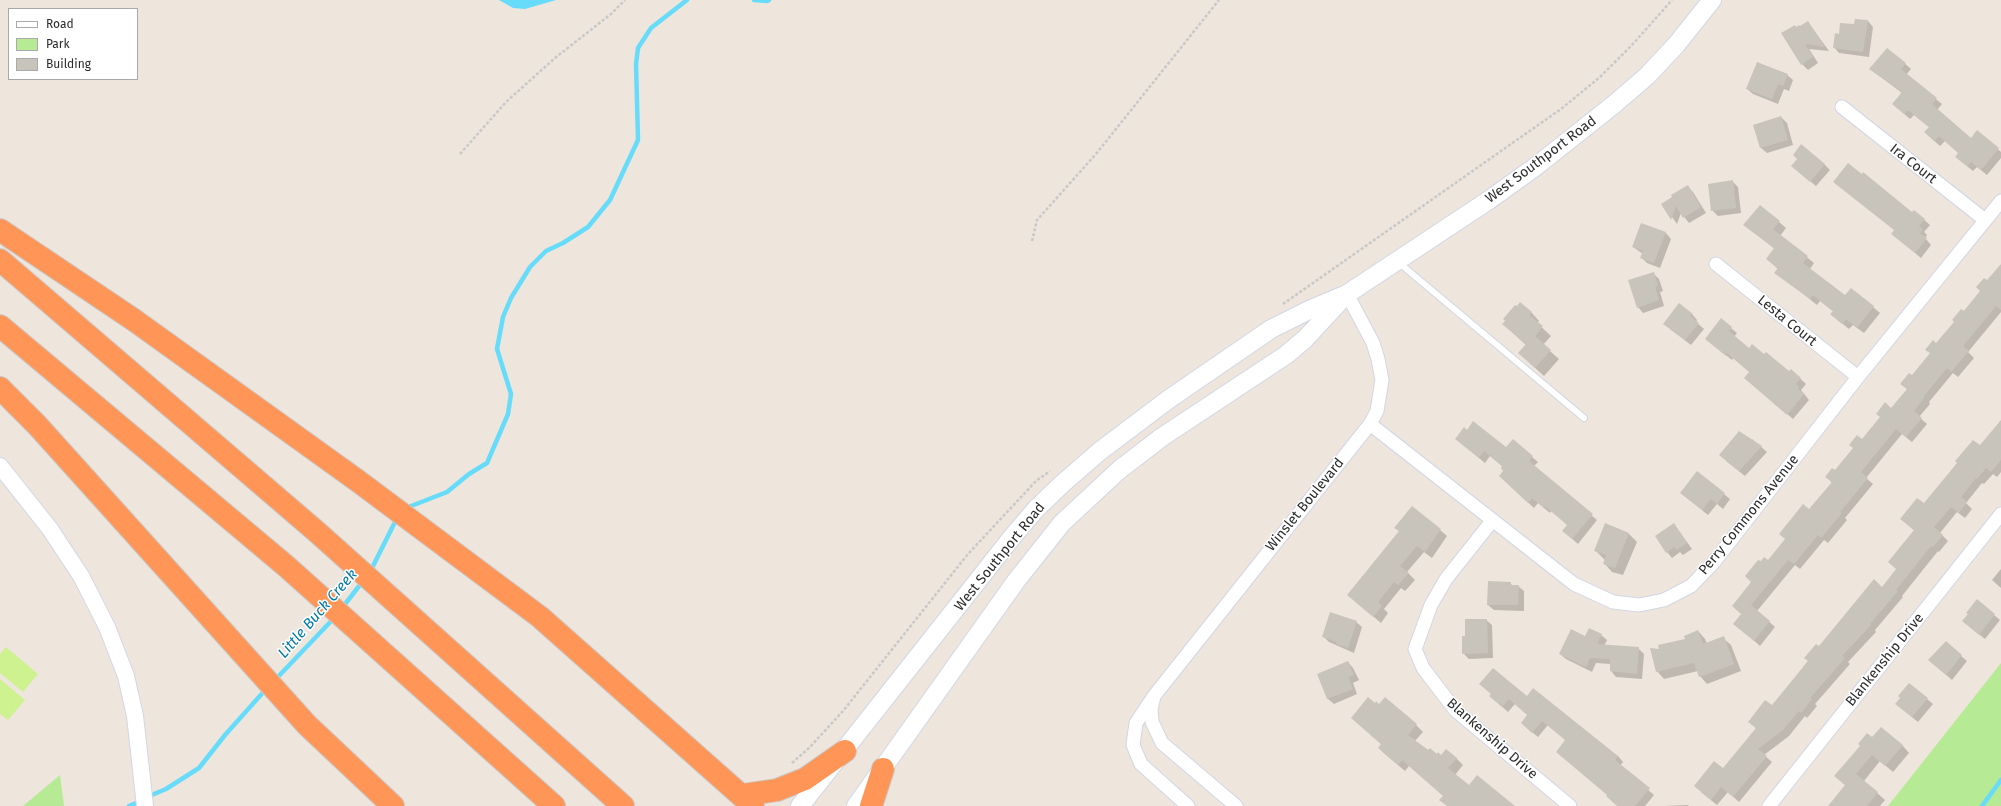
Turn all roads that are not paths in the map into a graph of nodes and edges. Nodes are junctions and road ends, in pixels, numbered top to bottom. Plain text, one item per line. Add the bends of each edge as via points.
1 (1712, 0) edge
2 (1842, 107) dead end
3 (2001, 201) edge
4 (1985, 220) junction
5 (0, 230) edge
6 (0, 260) edge
7 (1397, 261) junction
8 (1716, 264) dead end
9 (1346, 294) junction
10 (0, 326) edge
11 (1858, 378) junction
12 (0, 388) edge
13 (1584, 418) dead end
14 (1370, 424) junction
15 (0, 466) edge
16 (2001, 514) edge
17 (1492, 521) junction
18 (1154, 696) junction
19 (844, 751) junction
20 (883, 769) junction
21 (748, 800) edge
22 (145, 806) edge
23 (393, 806) edge
24 (554, 806) edge
25 (623, 806) edge
26 (800, 806) edge
27 (856, 806) edge
28 (871, 806) edge
29 (1188, 806) edge
30 (1236, 806) edge
31 (1570, 806) edge
32 (1768, 806) edge

1 - 7 main road, West Southport Road via 1647,76 1612,106 1535,167
2 - 4 street, Ira Court
3 - 4 street, Perry Commons Avenue
4 - 11 street, Perry Commons Avenue
5 - 21 highway via 134,320 358,481 540,617
6 - 25 highway via 317,532
7 - 9 main road, West Southport Road
7 - 13 lane
8 - 11 street, Lesta Court
9 - 14 street, Winslet Boulevard via 1373,343 1382,380 1381,397
9 - 19 main road, West Southport Road via 1271,329 1169,399 1100,451 1062,484 1013,536
9 - 20 main road, West Southport Road via 1305,339 1286,355 1162,437 1119,470 1062,523 1016,581
10 - 24 highway via 286,566
11 - 17 street, Perry Commons Avenue via 1714,562 1691,586 1664,600 1639,605 1613,602 1593,594 1574,584
12 - 23 highway via 42,431 307,725
14 - 17 street, Perry Commons Avenue
14 - 18 street, Winslet Boulevard
15 - 22 street via 50,529 81,576 107,627 126,676 135,716
16 - 32 street, Blankenship Drive
17 - 31 street, Blankenship Drive via 1446,579 1431,605 1415,648 1424,668 1455,710
18 - 29 street, Winslet Boulevard via 1136,723 1133,734 1136,755 1148,772
18 - 30 street via 1152,722 1162,743
19 - 21 highway via 805,779
19 - 26 main road, West Southport Road
20 - 27 main road, West Southport Road
20 - 28 highway

